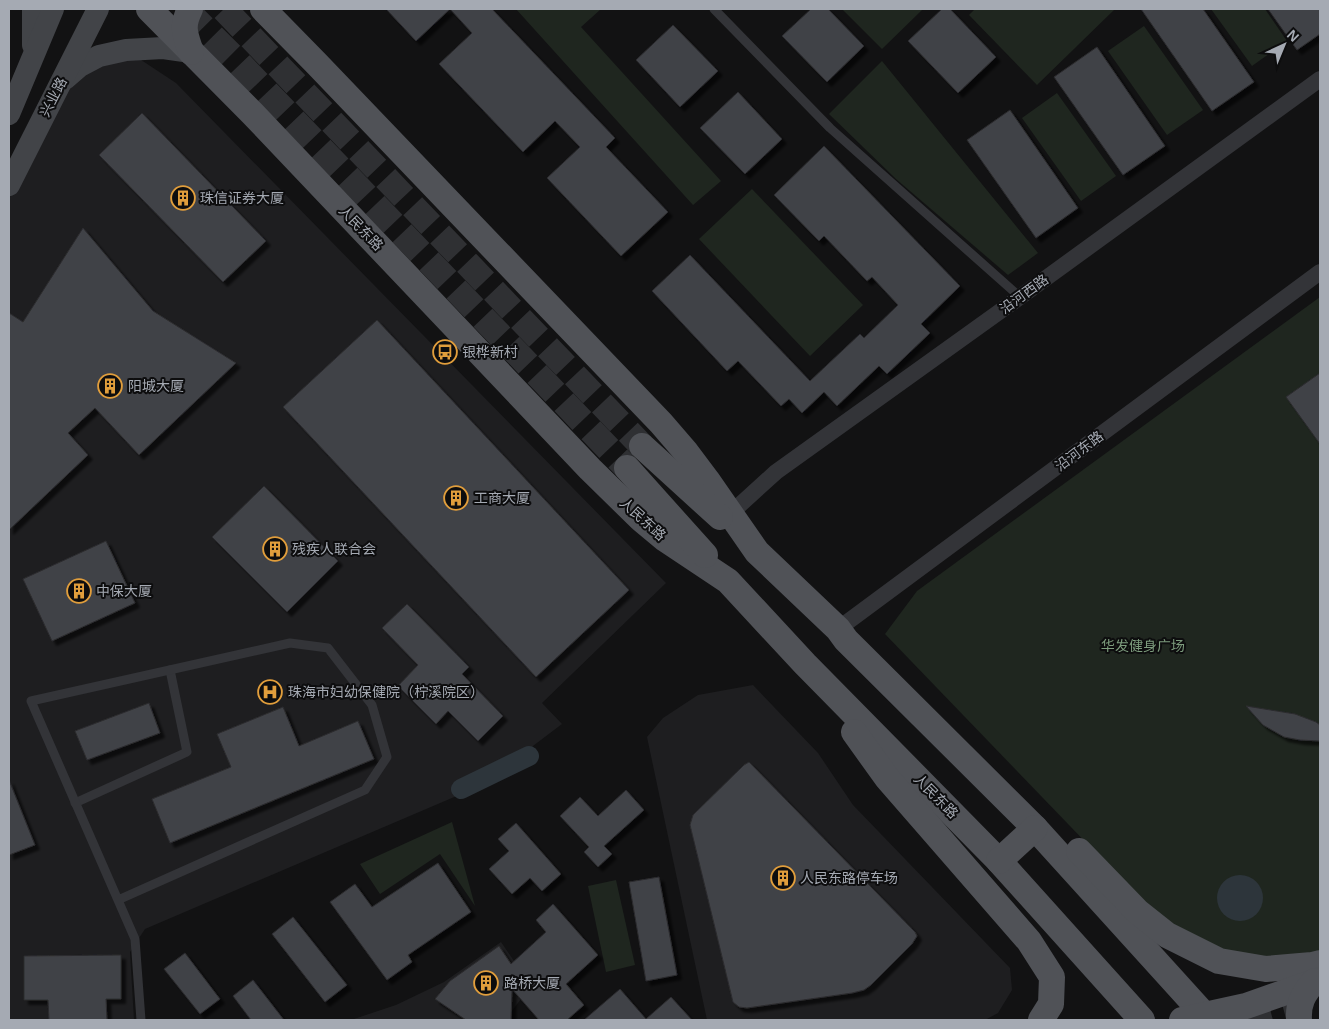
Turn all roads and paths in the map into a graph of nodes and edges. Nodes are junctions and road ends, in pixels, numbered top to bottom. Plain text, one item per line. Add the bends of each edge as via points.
1 (33, 9) edge
2 (53, 9) edge
3 (98, 9) edge
4 (149, 9) edge
5 (190, 9) edge
6 (263, 9) edge
7 (278, 9) edge
8 (714, 9) edge
9 (191, 52) junction
10 (32, 58) junction
11 (326, 73) junction
12 (1320, 79) edge
13 (60, 83) junction
14 (9, 114) edge
15 (9, 185) edge
16 (1320, 272) edge
17 (1020, 297) junction
18 (642, 446) tunnel mouth
19 (627, 468) tunnel mouth
20 (731, 514) junction
21 (757, 552) junction
22 (728, 581) junction
23 (842, 635) junction
24 (805, 664) junction
25 (170, 670) junction
26 (76, 803) junction
27 (1035, 828) junction
28 (999, 861) junction
29 (118, 900) junction
30 (1318, 975) edge
31 (1198, 1018) edge
32 (141, 1020) edge
33 (1041, 1020) edge
34 (1142, 1020) edge
35 (1299, 1020) edge

1 - 10 main road
2 - 10 main road
3 - 13 main road, 兴业路
4 - 9 main road, 人民东路
5 - 9 main road via 185,19 185,33
6 - 11 main road
7 - 11 main road via 300,33
8 - 17 lane via 830,128
9 - 13 main road via 164,48 126,50 99,56 80,66
9 - 22 main road, 人民东路 via 590,469 665,539
10 - 14 main road
11 - 20 main road via 661,423
12 - 17 street, 沿河西路
13 - 15 main road, 兴业路
16 - 23 street, 沿河东路
17 - 20 street, 沿河西路 via 776,472
18 - 21 main road
19 - 22 main road
20 - 21 main road
21 - 23 main road
22 - 24 main road, 人民东路
23 - 27 main road
23 - 30 main road via 915,685 1138,912 1167,935 1219,961 1266,969 1312,965
24 - 28 main road, 人民东路
24 - 33 main road via 887,778 1029,941 1052,977 1051,1004
25 - 26 lane via 187,752
25 - 26 lane via 31,701
25 - 29 lane via 290,643 328,648 372,705 387,757 365,790
26 - 29 lane
27 - 28 main road
27 - 31 main road
28 - 34 main road, 人民东路
29 - 32 lane via 135,940
30 - 31 main road via 1246,1006
30 - 35 main road via 1303,994 1298,1010

